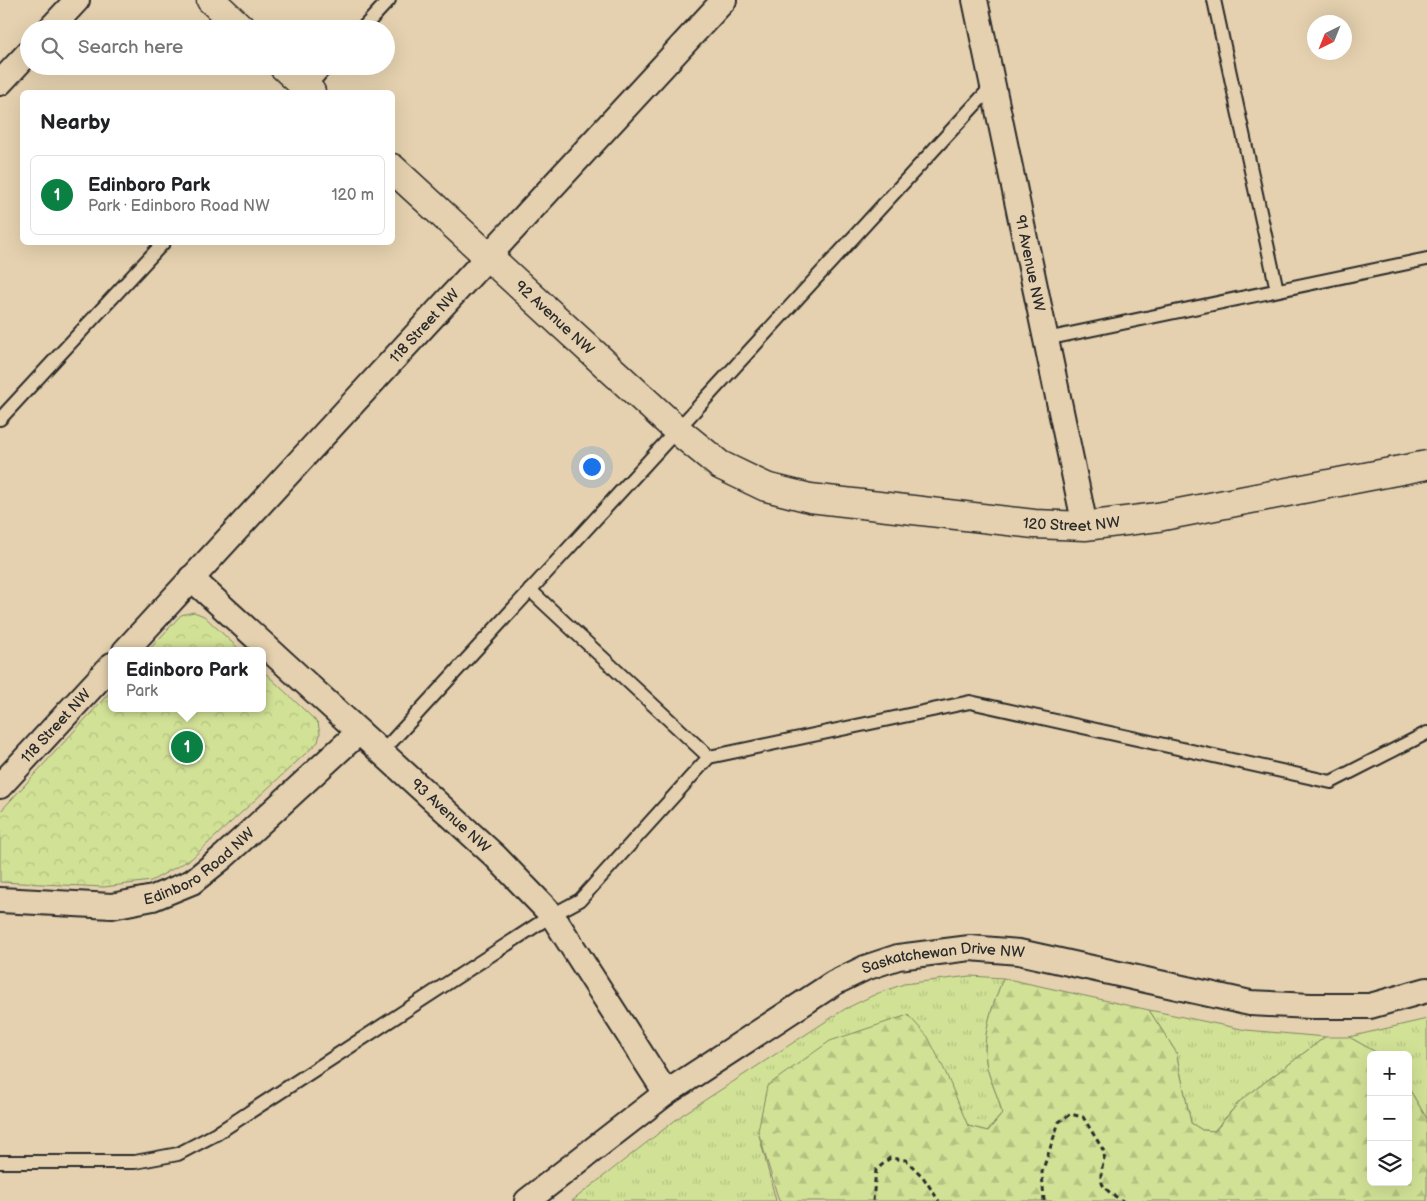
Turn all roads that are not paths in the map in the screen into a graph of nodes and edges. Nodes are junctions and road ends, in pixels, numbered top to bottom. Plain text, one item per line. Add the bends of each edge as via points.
1 (76, 0) edge
2 (211, 0) edge
3 (389, 0) edge
4 (724, 0) edge
5 (975, 0) edge
6 (1214, 0) edge
7 (58, 20) edge
8 (232, 20) edge
9 (370, 20) edge
10 (20, 62) edge
11 (292, 75) edge
12 (320, 75) edge
13 (0, 83) edge
14 (993, 85) junction
15 (306, 90) edge
16 (308, 90) edge
17 (395, 171) edge
18 (161, 245) edge
19 (488, 255) junction
20 (1427, 259) edge
21 (1277, 290) junction
22 (1046, 338) junction
23 (0, 419) edge
24 (677, 430) junction
25 (720, 464) joint
26 (1427, 465) edge
27 (1085, 526) junction
28 (192, 578) junction
29 (530, 590) junction
30 (129, 647) edge
31 (108, 669) edge
32 (359, 732) junction
33 (1427, 733) edge
34 (382, 752) junction
35 (709, 757) junction
36 (0, 786) edge
37 (0, 900) edge
38 (552, 915) junction
39 (1427, 990) edge
40 (666, 1093) junction
41 (0, 1162) edge
42 (527, 1201) edge

1 - 7 street
2 - 8 street
3 - 9 lane
4 - 19 street, 118 Street NW
5 - 14 street, 91 Avenue NW
6 - 21 lane
10 - 13 street
11 - 15 street
12 - 16 lane
14 - 22 street, 91 Avenue NW
14 - 24 lane
17 - 19 street, 92 Avenue NW
18 - 23 lane
19 - 24 street, 92 Avenue NW
19 - 28 street, 118 Street NW
20 - 21 lane
21 - 22 lane
22 - 27 street, 91 Avenue NW
24 - 25 street, 92 Avenue NW
24 - 29 lane
25 - 27 street, 120 Street NW via 766,487 810,498 1034,524
26 - 27 street, 120 Street NW via 1158,517
28 - 30 street, 118 Street NW
28 - 32 street, 93 Avenue NW
29 - 34 lane
29 - 35 lane
31 - 36 street, 118 Street NW
32 - 34 street, 93 Avenue NW
32 - 37 street, Edinboro Road NW via 192,882 153,898 112,906
33 - 35 lane via 1331,782 970,702
34 - 38 street, 93 Avenue NW via 495,856
35 - 38 lane via 580,900
38 - 40 street, 93 Avenue NW
38 - 41 lane via 216,1134 178,1154 135,1162
39 - 40 street, Saskatchewan Drive NW via 1370,1006 1250,1003 1019,952 970,948 907,956 865,968 834,984
40 - 42 street, Saskatchewan Drive NW

